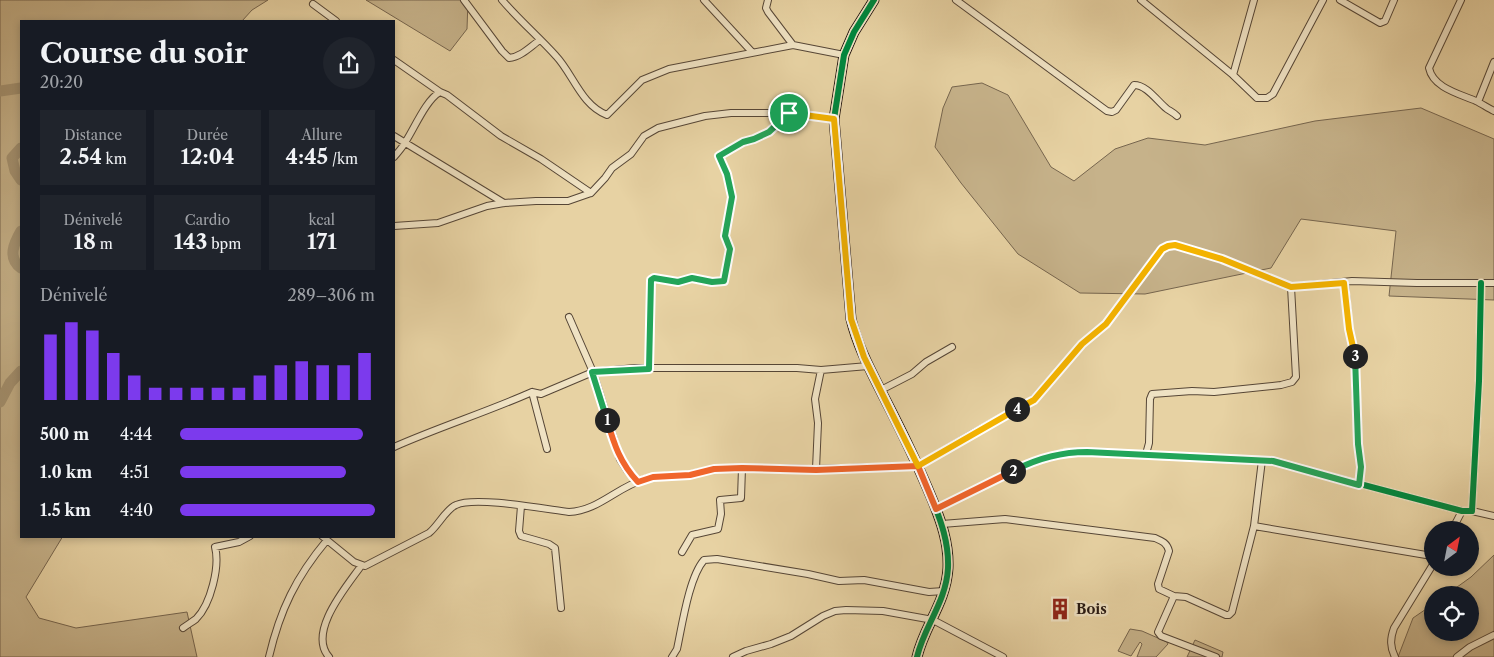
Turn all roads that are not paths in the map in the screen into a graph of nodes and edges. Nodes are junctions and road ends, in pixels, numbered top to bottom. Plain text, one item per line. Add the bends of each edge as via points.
1 (464, 0) edge
2 (502, 0) edge
3 (704, 0) edge
4 (768, 0) edge
5 (874, 0) edge
6 (956, 0) edge
7 (1141, 0) edge
8 (1254, 0) edge
9 (1323, 0) edge
10 (1340, 0) edge
11 (1394, 0) edge
12 (1461, 0) edge
13 (313, 4) dead end
14 (335, 20) edge
15 (540, 40) junction
16 (793, 45) junction
17 (752, 52) junction
18 (844, 55) junction
19 (395, 61) edge
20 (1494, 62) edge
21 (1233, 75) junction
22 (440, 92) junction
23 (1478, 102) junction
24 (1494, 111) edge
25 (789, 113) junction
26 (1177, 116) dead end
27 (834, 119) junction
28 (395, 137) edge
29 (405, 143) junction
30 (395, 156) edge
31 (591, 193) junction
32 (504, 203) junction
33 (395, 226) edge
34 (1481, 282) junction
35 (1344, 283) junction
36 (1494, 283) edge
37 (1291, 287) junction
38 (569, 317) dead end
39 (952, 347) dead end
40 (868, 366) junction
41 (649, 369) junction
42 (821, 370) junction
43 (592, 372) junction
44 (881, 390) junction
45 (532, 392) junction
46 (395, 448) edge
47 (548, 449) dead end
48 (1146, 454) junction
49 (1262, 460) junction
50 (918, 466) junction
51 (742, 468) junction
52 (816, 470) junction
53 (638, 482) junction
54 (1359, 485) junction
55 (522, 506) junction
56 (936, 509) junction
57 (1462, 511) junction
58 (1472, 511) junction
59 (1494, 516) edge
60 (1457, 521) edge
61 (942, 524) junction
62 (1254, 526) junction
63 (246, 538) edge
64 (325, 538) edge
65 (682, 552) dead end
66 (1424, 555) edge
67 (361, 566) junction
68 (1426, 576) edge
69 (944, 591) junction
70 (1174, 596) junction
71 (561, 608) dead end
72 (933, 620) junction
73 (183, 628) dead end
74 (1494, 634) edge
75 (1206, 655) edge
76 (269, 657) edge
77 (328, 657) edge
78 (672, 657) edge
79 (733, 657) edge
80 (917, 657) edge
81 (1003, 657) edge
82 (1216, 657) edge
83 (1395, 657) edge
84 (1457, 657) edge

1 - 15 street via 509,58 514,58
2 - 15 street
3 - 17 street
4 - 16 street via 768,12
5 - 18 street
6 - 26 street via 1107,111 1116,110 1134,85 1138,85
7 - 21 street
8 - 21 street
9 - 21 street via 1273,94 1257,98
10 - 11 street via 1380,23 1385,21
12 - 23 street via 1429,68 1430,74 1456,94
13 - 14 street
15 - 17 street via 558,57 585,97 606,115 642,80 669,69
16 - 17 street
16 - 18 street
18 - 27 street
19 - 22 street
20 - 23 street
22 - 29 street via 434,95
22 - 31 street via 501,136
23 - 24 street
25 - 27 street
25 - 31 street via 731,113 658,128 640,139 631,154 612,168
25 - 41 street via 769,132 719,156 732,197 725,236 730,249 724,281 692,278 678,282 651,280
27 - 40 street via 851,319
28 - 29 street
29 - 30 street
29 - 32 street
31 - 32 street via 568,201
32 - 33 street via 438,224
34 - 35 street
34 - 36 street
34 - 58 street
35 - 37 street
35 - 54 street via 1356,361
37 - 48 street via 1296,377 1292,382 1214,392 1152,394
37 - 50 street via 1222,259 1175,245 1168,246 1162,249 1106,324 1082,344 1034,400
38 - 43 street
39 - 44 street
40 - 42 street
40 - 44 street
41 - 42 street
41 - 43 street
42 - 52 street via 815,399 818,423
43 - 45 street via 542,394
43 - 53 street via 620,460
44 - 50 street
45 - 46 street
45 - 47 street
48 - 49 street
48 - 56 street via 1056,454 1022,466
49 - 54 street
49 - 62 street
50 - 52 street
50 - 56 street
51 - 52 street
51 - 53 street via 653,477
51 - 65 street via 741,498 720,500 718,529 692,535
53 - 55 street via 579,512
54 - 57 street
55 - 67 street via 476,501 453,506 429,533
55 - 71 street via 521,536 555,548
56 - 61 street
57 - 58 street
57 - 60 street
58 - 59 street
61 - 69 street via 948,552
61 - 70 street via 1006,519 1155,538 1164,542 1169,551 1158,586
62 - 66 street
62 - 70 street via 1230,615 1186,597
63 - 73 street via 216,547 218,556 211,591 196,619
64 - 67 street
64 - 76 street via 289,595
67 - 77 street via 329,611 323,640
68 - 83 street via 1394,628 1391,649
69 - 72 street
69 - 78 street via 929,592 864,580 839,582 717,559 704,560 693,580 677,649
70 - 75 street via 1158,632
72 - 79 street via 883,611 835,612 790,636
72 - 80 street
72 - 81 street
74 - 84 street
75 - 82 street

